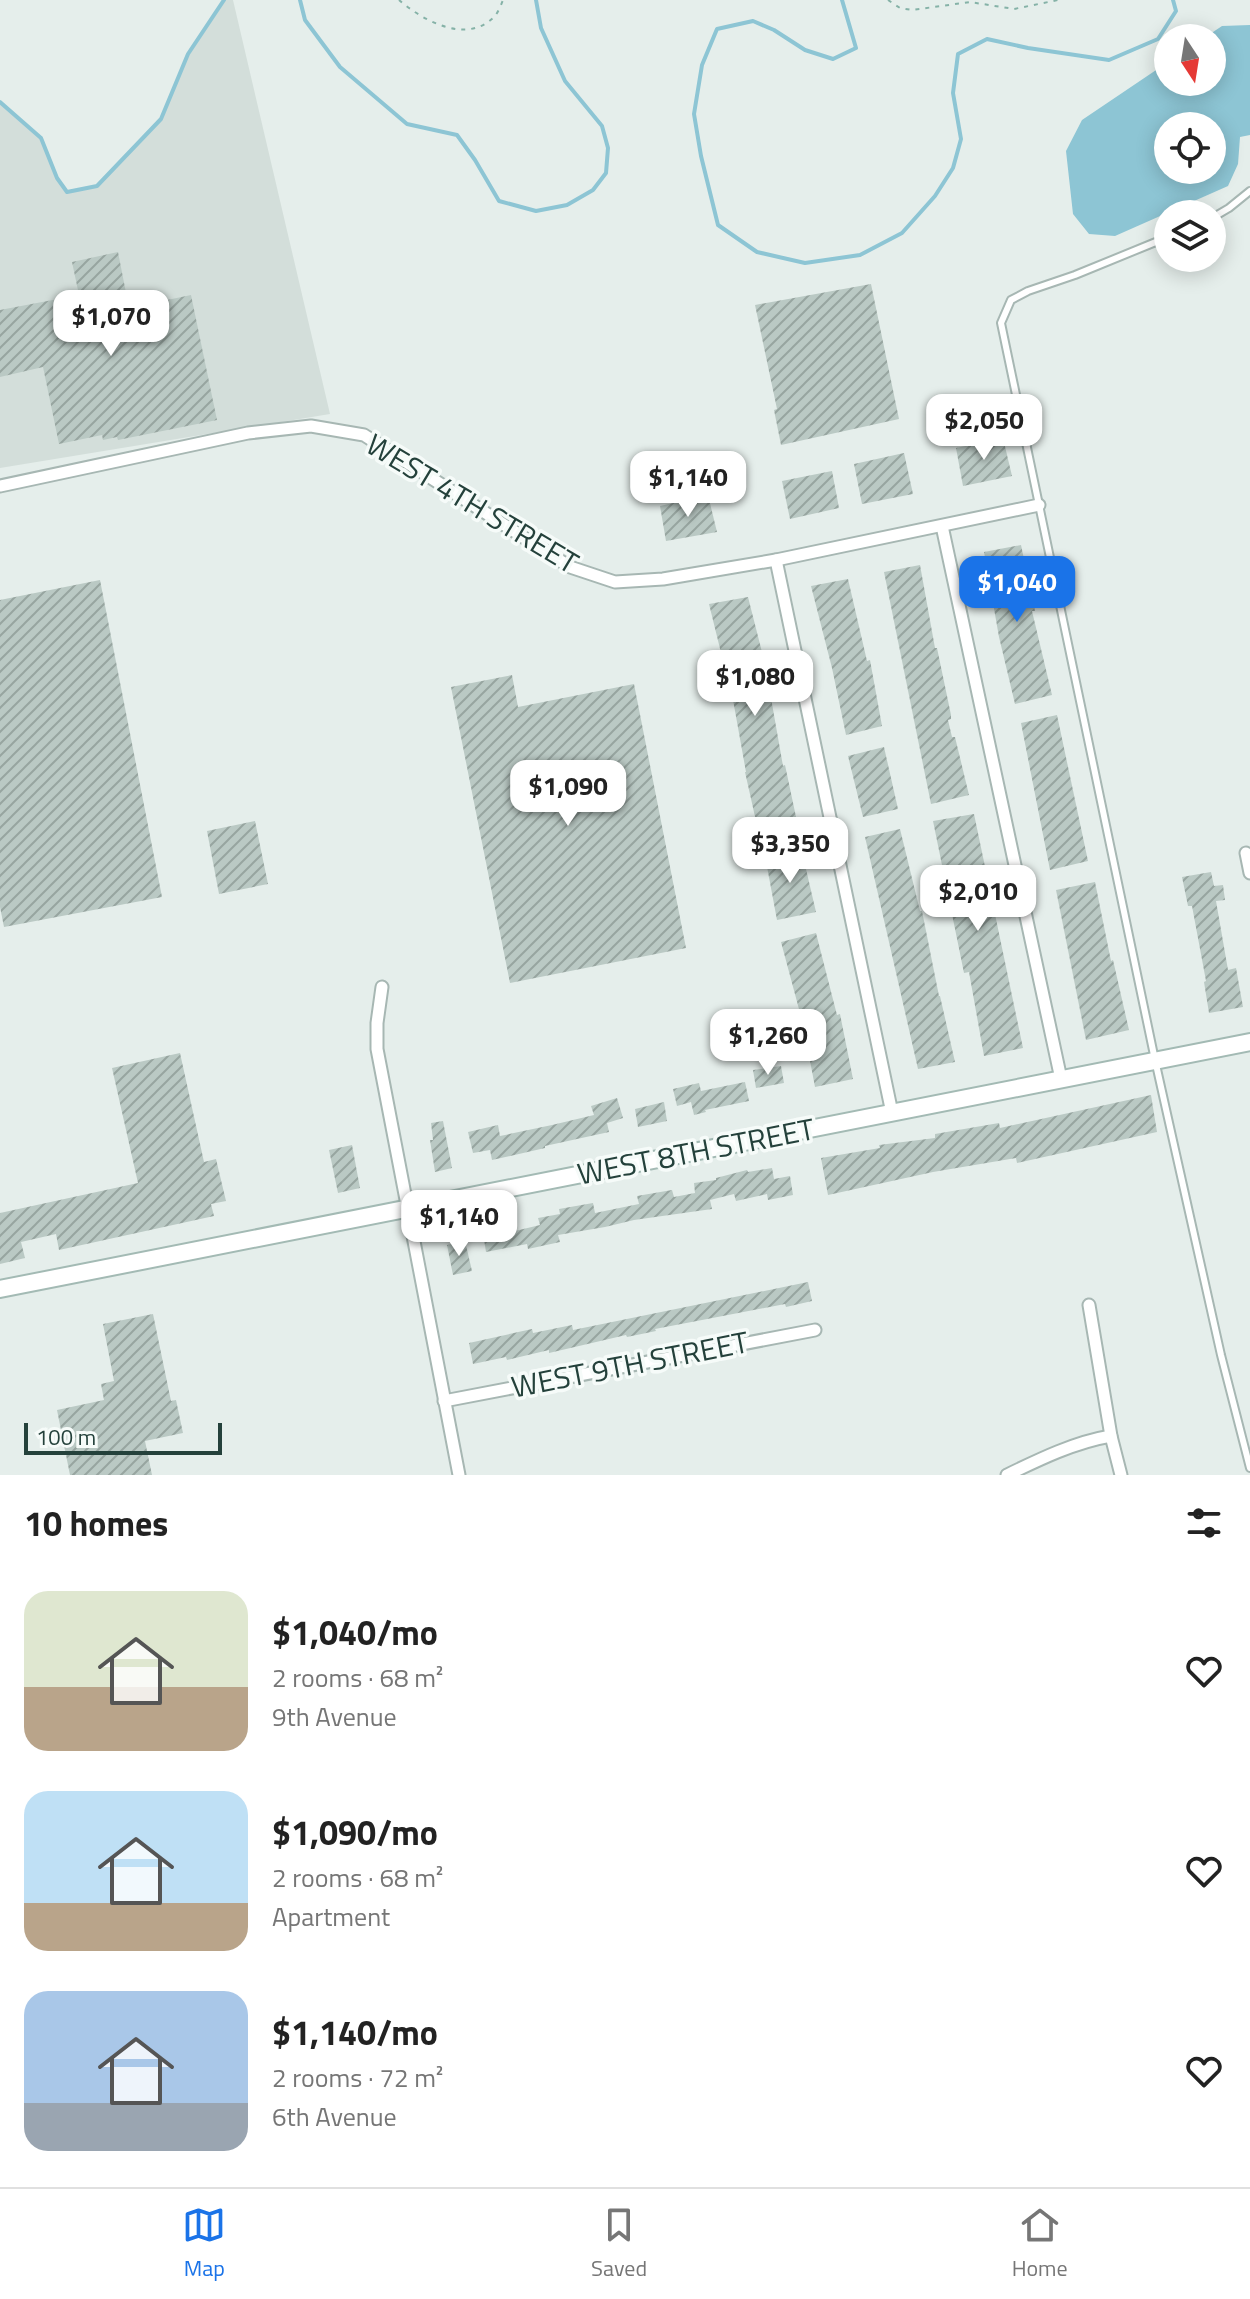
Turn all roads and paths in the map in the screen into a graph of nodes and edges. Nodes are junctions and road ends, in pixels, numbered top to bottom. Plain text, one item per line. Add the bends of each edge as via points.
1 (399, 0) edge
2 (503, 0) edge
3 (888, 0) edge
4 (1058, 0) edge
5 (1250, 191) edge
6 (1226, 210) edge
7 (1154, 243) edge
8 (0, 486) edge
9 (1039, 505) junction
10 (942, 526) junction
11 (776, 560) junction
12 (1246, 853) dead end
13 (1250, 873) edge
14 (382, 987) dead end
15 (1250, 1042) edge
16 (1155, 1060) junction
17 (1061, 1079) junction
18 (892, 1113) junction
19 (407, 1209) junction
20 (0, 1289) edge
21 (1089, 1305) dead end
22 (815, 1330) dead end
23 (444, 1401) junction
24 (1111, 1436) junction
25 (1250, 1468) edge
26 (459, 1475) edge
27 (1007, 1475) edge
28 (1121, 1475) edge

1 - 2 path via 428,21 462,29 494,17
3 - 4 path via 912,10 970,2 1014,9
5 - 6 lane
7 - 9 lane via 1028,291 1011,300 1005,311 1001,323
8 - 11 street, WEST 4TH STREET via 248,433 311,426 364,435 570,567 615,582
9 - 10 street, WEST 4TH STREET
9 - 16 lane
10 - 11 street, WEST 4TH STREET
10 - 17 street
11 - 18 street
12 - 13 street
14 - 19 street via 377,1049
15 - 16 street, WEST 8TH STREET
16 - 17 street, WEST 8TH STREET
16 - 25 lane
17 - 18 street, WEST 8TH STREET
18 - 19 street, WEST 8TH STREET
19 - 20 street, WEST 8TH STREET
19 - 23 street
21 - 24 street
22 - 23 street, WEST 9TH STREET
23 - 26 street
24 - 27 street via 1091,1439
24 - 28 street

